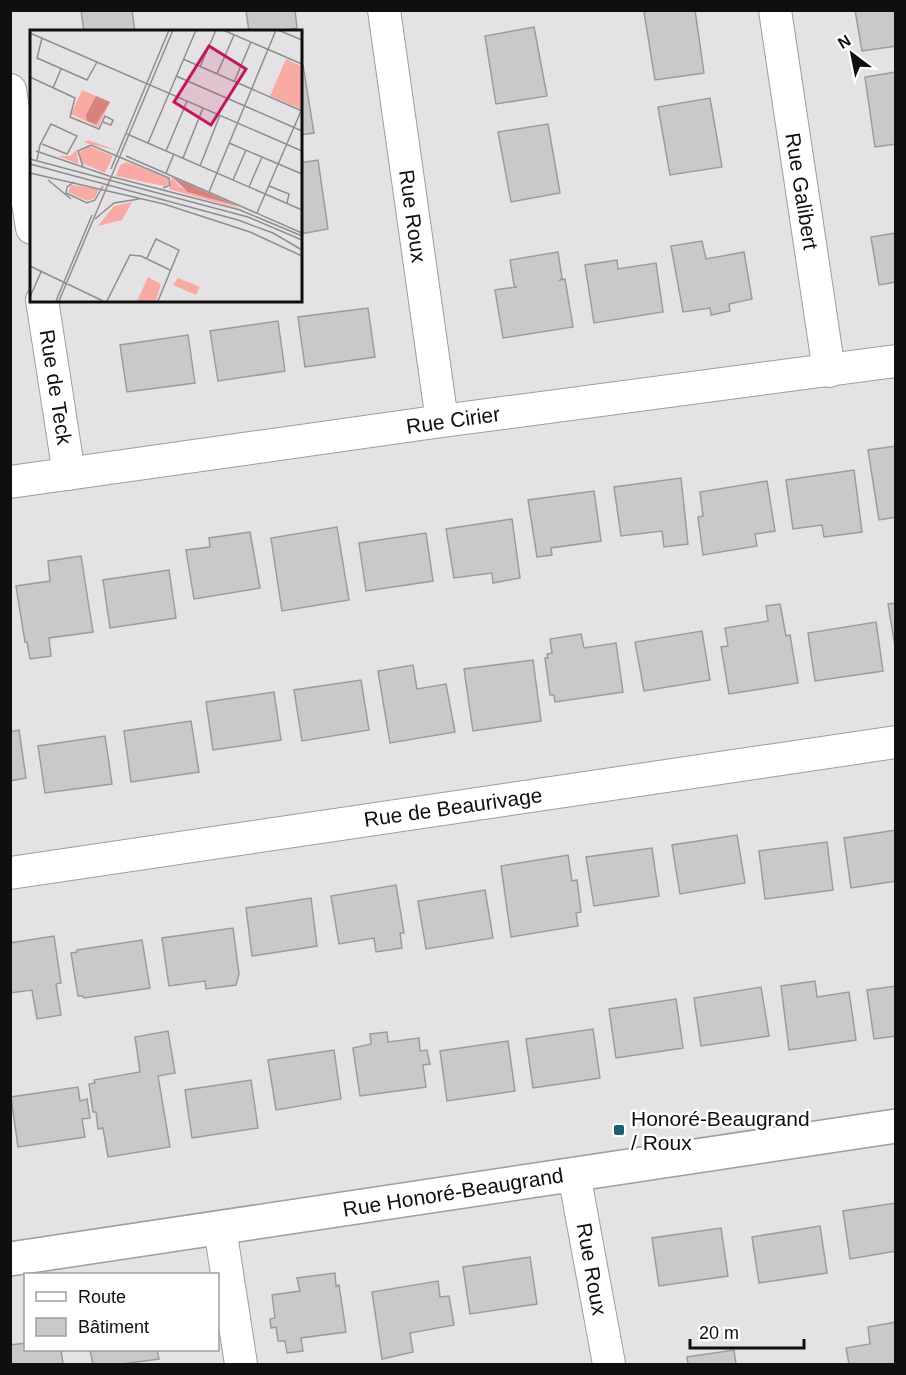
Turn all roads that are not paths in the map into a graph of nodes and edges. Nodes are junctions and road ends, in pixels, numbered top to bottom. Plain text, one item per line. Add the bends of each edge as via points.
1 (384, 10) edge
2 (775, 10) edge
3 (10, 90) edge
4 (30, 215) edge
5 (42, 302) edge
6 (896, 361) edge
7 (829, 370) junction
8 (442, 421) junction
9 (69, 474) junction
10 (10, 482) edge
11 (896, 742) edge
12 (10, 873) edge
13 (896, 1126) edge
14 (574, 1174) junction
15 (220, 1227) junction
16 (10, 1259) edge
17 (241, 1365) edge
18 (609, 1365) edge

1 - 8 street, Rue Roux
2 - 7 street, Rue Galibert
3 - 4 street
5 - 9 street, Rue de Teck
6 - 7 street, Rue Cirier
7 - 8 street, Rue Cirier
8 - 9 street, Rue Cirier
9 - 10 street, Rue Cirier
11 - 12 street, Rue de Beaurivage
13 - 14 street, Rue Honoré-Beaugrand
14 - 15 street, Rue Honoré-Beaugrand
14 - 18 street, Rue Roux
15 - 16 street, Rue Honoré-Beaugrand
15 - 17 street

